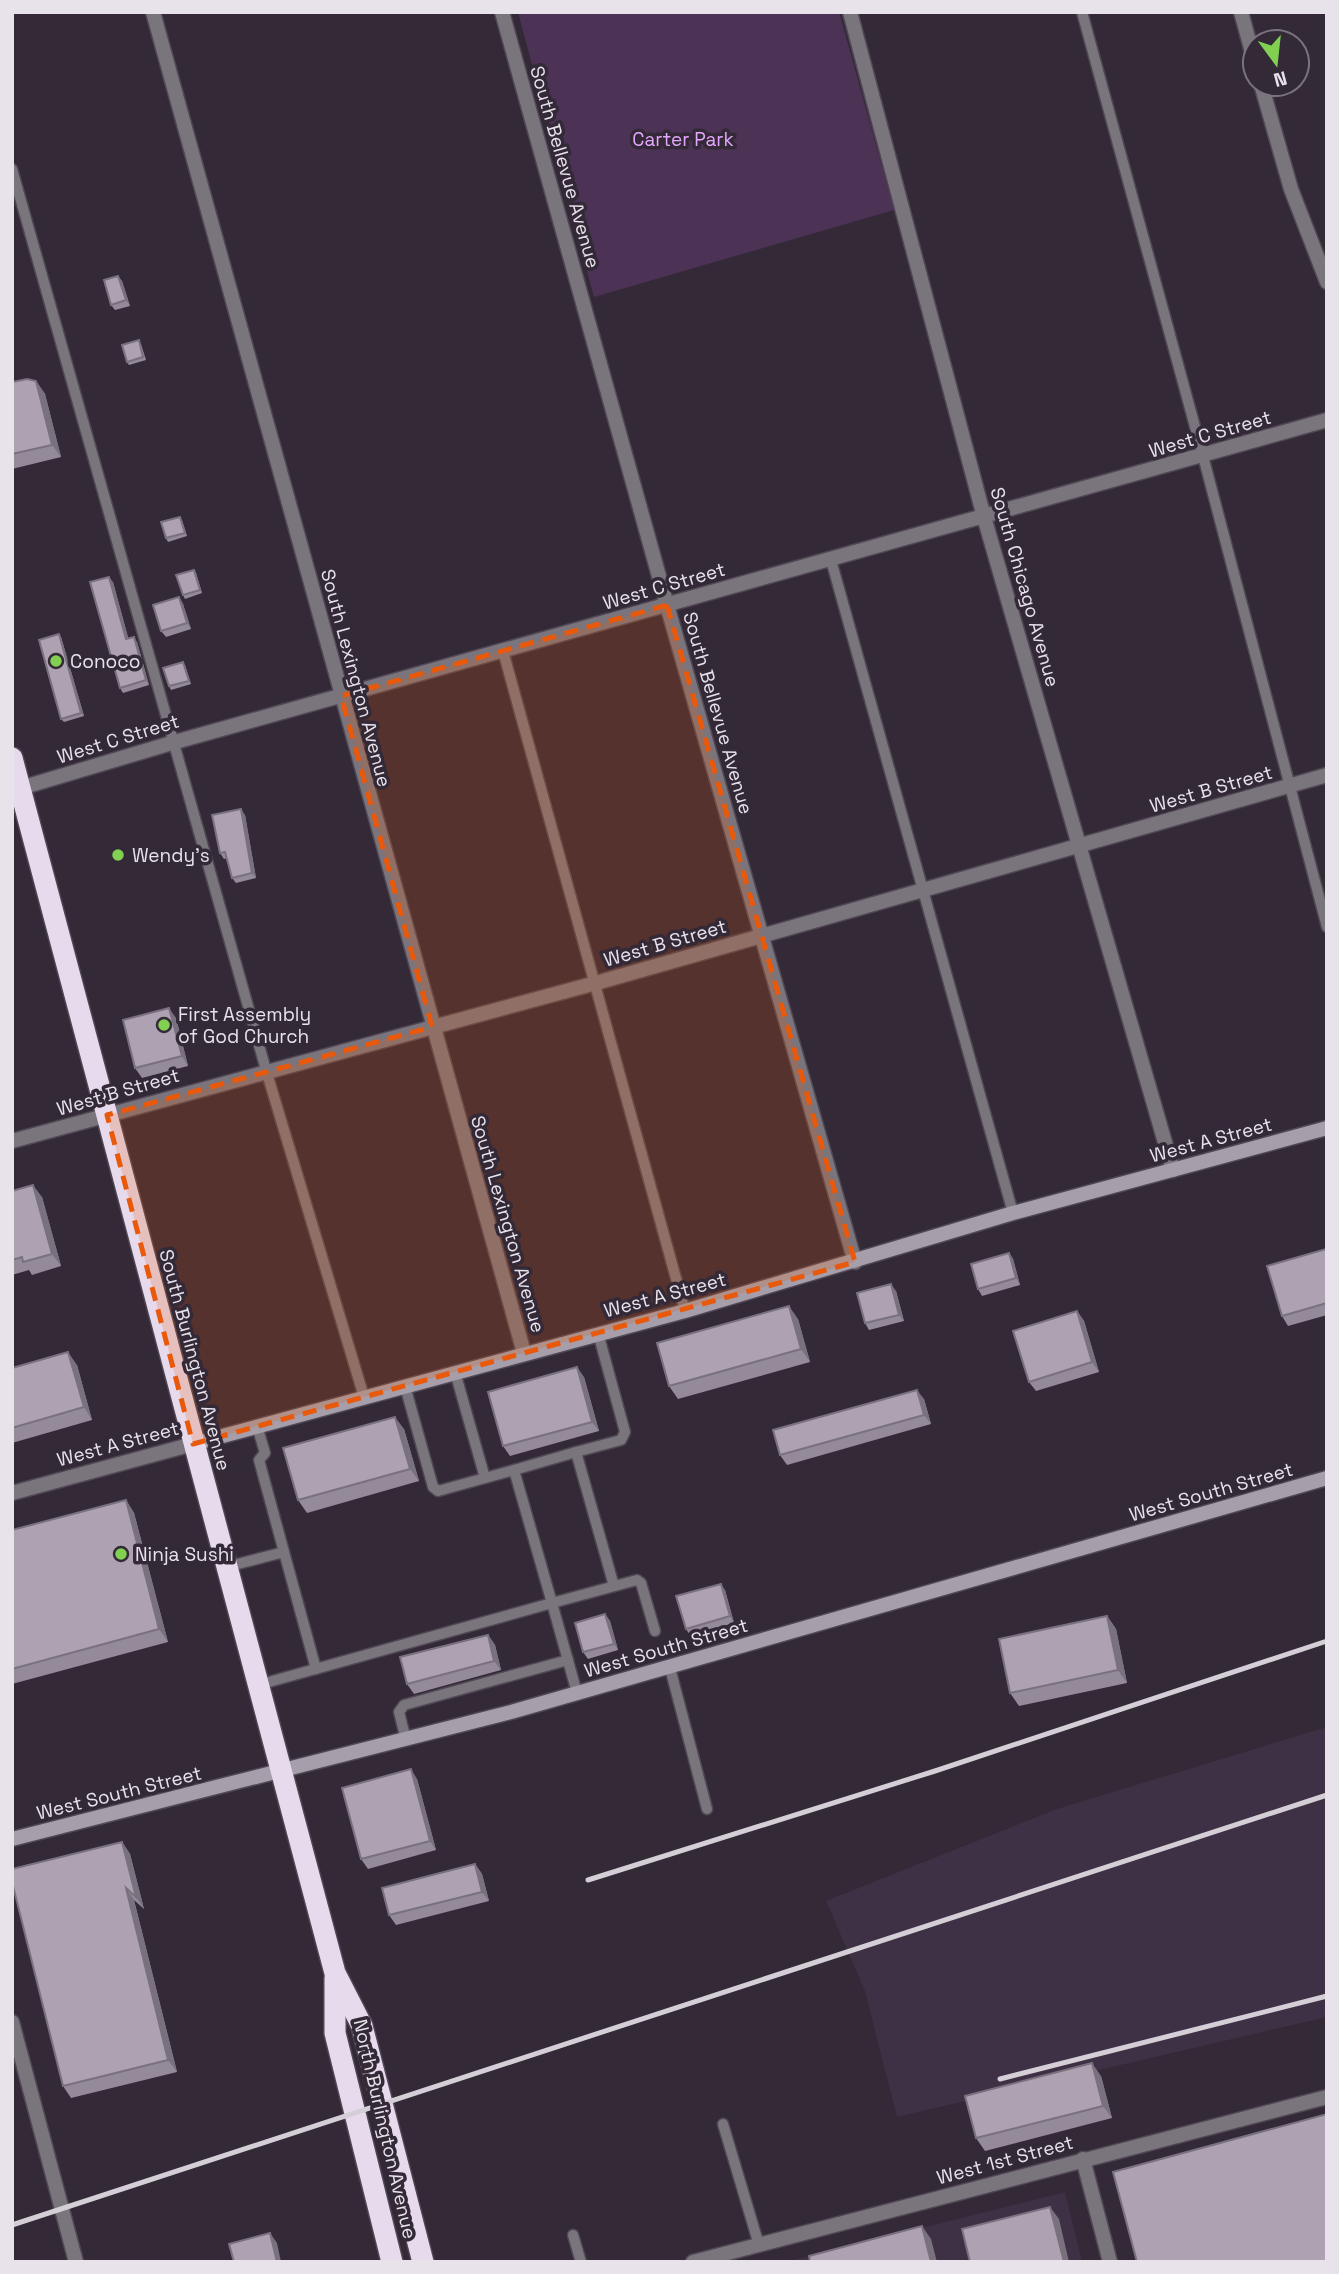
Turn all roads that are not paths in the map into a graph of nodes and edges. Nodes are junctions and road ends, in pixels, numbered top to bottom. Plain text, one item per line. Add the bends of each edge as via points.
1 (153, 12) edge
2 (502, 12) edge
3 (850, 12) edge
4 (1082, 12) edge
5 (1265, 98) edge
6 (12, 169) edge
7 (1327, 282) edge
8 (1327, 420) edge
9 (1203, 456) junction
10 (984, 517) junction
11 (831, 560) junction
12 (667, 606) junction
13 (503, 651) junction
14 (341, 696) junction
15 (175, 742) junction
16 (12, 758) edge
17 (1327, 775) edge
18 (1290, 786) junction
19 (16, 789) edge
20 (1080, 846) junction
21 (923, 890) junction
22 (1327, 927) edge
23 (761, 936) junction
24 (596, 983) junction
25 (432, 1027) junction
26 (266, 1070) junction
27 (107, 1115) junction
28 (1327, 1128) edge
29 (12, 1142) edge
30 (1173, 1170) junction
31 (1013, 1213) junction
32 (855, 1262) junction
33 (685, 1311) junction
34 (598, 1334) junction
35 (524, 1353) junction
36 (455, 1372) junction
37 (405, 1385) junction
38 (364, 1397) junction
39 (257, 1426) junction
40 (193, 1444) junction
41 (576, 1452) junction
42 (514, 1470) junction
43 (485, 1478) junction
44 (1327, 1478) edge
45 (12, 1493) edge
46 (284, 1552) junction
47 (226, 1567) junction
48 (614, 1586) junction
49 (552, 1603) junction
50 (654, 1631) dead end
51 (568, 1660) junction
52 (670, 1668) junction
53 (316, 1669) junction
54 (258, 1685) junction
55 (577, 1693) junction
56 (406, 1740) junction
57 (282, 1772) junction
58 (707, 1809) dead end
59 (12, 1839) edge
60 (335, 1973) junction
61 (12, 2022) edge
62 (1327, 2097) edge
63 (723, 2124) dead end
64 (1083, 2159) junction
65 (573, 2235) dead end
66 (757, 2245) junction
67 (76, 2262) edge
68 (392, 2262) edge
69 (423, 2262) edge
70 (581, 2262) edge
71 (693, 2262) edge
72 (760, 2262) edge
73 (1110, 2262) edge

1 - 14 street, South Lexington Avenue
2 - 12 street, South Bellevue Avenue
3 - 10 street, South Chicago Avenue
4 - 9 lane
5 - 7 street via 1291,190
6 - 15 lane
8 - 9 street, West C Street
9 - 10 street, West C Street
9 - 18 lane
10 - 11 street, West C Street
10 - 20 street, South Chicago Avenue
11 - 12 street, West C Street
11 - 21 lane
12 - 13 street, West C Street
12 - 23 street, South Bellevue Avenue
13 - 14 street, West C Street
13 - 24 lane
14 - 15 street, West C Street
14 - 25 street, South Lexington Avenue
15 - 19 street, West C Street
15 - 26 lane
16 - 19 highway, South Burlington Avenue
17 - 18 street, West B Street
18 - 20 street, West B Street
18 - 22 lane
19 - 27 highway, South Burlington Avenue
20 - 21 street, West B Street
20 - 30 street, South Chicago Avenue
21 - 23 street, West B Street
21 - 31 lane
23 - 24 street, West B Street
23 - 32 street, South Bellevue Avenue
24 - 25 street, West B Street
24 - 33 lane
25 - 26 street, West B Street
25 - 35 street, South Lexington Avenue
26 - 27 street, West B Street
26 - 38 lane
27 - 29 street, West B Street
27 - 40 highway, South Burlington Avenue
28 - 30 street, West A Street
30 - 31 street, West A Street
31 - 32 street, West A Street
32 - 33 street, West A Street
33 - 34 street, West A Street
34 - 35 street, West A Street
34 - 41 lane via 625,1432 621,1440
35 - 36 street, West A Street
36 - 37 street, West A Street
36 - 43 lane
37 - 38 street, West A Street
37 - 43 lane via 433,1487 438,1491
38 - 39 street, West A Street
39 - 40 street, West A Street
39 - 46 lane via 265,1453 259,1460
40 - 45 street, West A Street
40 - 47 highway, South Burlington Avenue
41 - 42 lane
41 - 48 lane
42 - 43 lane
42 - 49 lane
44 - 52 street, West South Street
46 - 47 lane
46 - 53 lane
47 - 54 highway, South Burlington Avenue
48 - 49 lane
48 - 50 lane via 637,1580 642,1583
49 - 51 lane
49 - 53 lane
51 - 55 lane
51 - 56 lane via 404,1705 399,1712
52 - 55 street, West South Street
52 - 58 lane
53 - 54 lane
54 - 57 highway, South Burlington Avenue
55 - 56 street, West South Street
56 - 57 street, West South Street
57 - 59 street, West South Street
57 - 60 highway, South Burlington Avenue
60 - 68 highway, North Burlington Avenue via 335,2033
60 - 69 highway, North Burlington Avenue via 362,2026
61 - 67 street
62 - 64 street, West 1st Street
63 - 66 lane
64 - 66 street, West 1st Street
64 - 73 street
65 - 70 lane
66 - 71 street, West 1st Street
66 - 72 street

